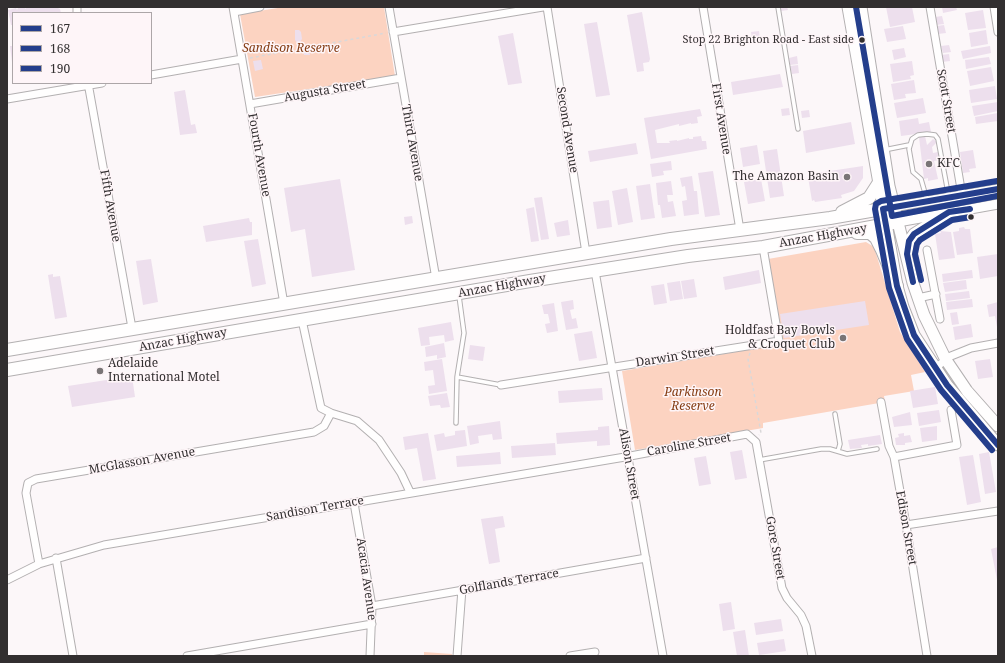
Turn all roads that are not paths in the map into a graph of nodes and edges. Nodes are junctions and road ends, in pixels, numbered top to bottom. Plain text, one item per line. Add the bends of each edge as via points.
1 (260, 7) edge
2 (389, 7) edge
3 (543, 7) edge
4 (547, 7) edge
5 (703, 7) edge
6 (778, 7) edge
7 (848, 7) edge
8 (861, 7) edge
9 (930, 7) edge
10 (994, 7) edge
11 (234, 9) edge
12 (393, 32) junction
13 (998, 32) edge
14 (242, 60) junction
15 (152, 75) edge
16 (401, 78) junction
17 (89, 84) edge
18 (7, 98) edge
19 (250, 104) junction
20 (798, 129) dead end
21 (909, 145) junction
22 (883, 150) junction
23 (878, 184) junction
24 (998, 189) edge
25 (962, 195) junction
26 (949, 198) junction
27 (927, 201) junction
28 (998, 204) edge
29 (888, 208) junction
30 (949, 212) junction
31 (830, 218) junction
32 (898, 222) junction
33 (886, 225) junction
34 (740, 230) junction
35 (843, 233) junction
36 (671, 239) junction
37 (653, 242) junction
38 (763, 247) junction
39 (927, 250) dead end
40 (586, 253) junction
41 (907, 254) junction
42 (688, 256) junction
43 (660, 261) junction
44 (518, 265) junction
45 (502, 268) junction
46 (595, 271) junction
47 (436, 278) junction
48 (530, 281) junction
49 (506, 286) junction
50 (897, 286) junction
51 (458, 294) junction
52 (936, 294) junction
53 (918, 298) junction
54 (284, 304) junction
55 (218, 314) junction
56 (203, 317) junction
57 (302, 320) junction
58 (940, 320) dead end
59 (132, 328) junction
60 (234, 331) junction
61 (207, 336) junction
62 (998, 343) edge
63 (7, 350) edge
64 (946, 360) junction
65 (613, 367) junction
66 (935, 368) junction
67 (7, 370) edge
68 (457, 378) junction
69 (501, 385) joint
70 (881, 402) dead end
71 (951, 410) dead end
72 (331, 413) junction
73 (835, 414) dead end
74 (456, 423) dead end
75 (998, 426) edge
76 (752, 437) joint
77 (998, 445) edge
78 (877, 449) dead end
79 (838, 451) junction
80 (628, 456) junction
81 (894, 457) junction
82 (759, 460) junction
83 (410, 492) junction
84 (354, 503) junction
85 (998, 511) edge
86 (906, 525) junction
87 (56, 558) junction
88 (646, 558) junction
89 (39, 564) junction
90 (7, 580) edge
91 (462, 590) junction
92 (372, 606) junction
93 (372, 624) junction
94 (595, 652) dead end
95 (223, 653) edge
96 (73, 656) edge
97 (187, 656) edge
98 (370, 656) edge
99 (457, 656) edge
100 (570, 656) edge
101 (663, 656) edge
102 (812, 656) edge
103 (927, 656) edge

1 - 11 street
2 - 12 street, Third Avenue
3 - 12 street
4 - 40 street, Second Avenue
5 - 34 street, First Avenue
6 - 20 lane
7 - 23 main road
8 - 22 main road
9 - 25 street, Scott Street
10 - 13 street
11 - 14 street, Fourth Avenue
12 - 16 street, Third Avenue
14 - 15 street
14 - 19 street, Fourth Avenue
16 - 19 street, Augusta Street
16 - 47 street, Third Avenue
17 - 18 street
17 - 59 street, Fifth Avenue
19 - 54 street, Fourth Avenue
21 - 22 lane
21 - 26 lane via 912,139 918,136 932,134 938,139
21 - 27 lane via 913,172 921,179
22 - 29 main road
23 - 29 main road
23 - 31 highway via 869,198
24 - 25 street, Anzac Highway
25 - 26 street, Anzac Highway
26 - 27 street, Anzac Highway
27 - 29 street, Anzac Highway
28 - 30 street, Anzac Highway
29 - 31 highway, Anzac Highway
29 - 32 main road
29 - 33 main road
30 - 32 street, Anzac Highway
30 - 41 main road via 914,234 909,241
31 - 34 highway, Anzac Highway
32 - 33 highway, Anzac Highway
32 - 41 main road
33 - 35 highway, Anzac Highway
33 - 50 main road
34 - 36 highway, Anzac Highway
35 - 38 highway, Anzac Highway
35 - 50 highway via 870,233 876,238
36 - 37 highway, Anzac Highway
36 - 42 highway via 670,244 674,252
37 - 40 highway, Anzac Highway
37 - 43 highway via 661,251 663,257
38 - 42 highway, Anzac Highway
38 - 65 street, Darwin Street via 779,341
39 - 52 street
40 - 44 highway, Anzac Highway
41 - 53 main road
42 - 43 highway, Anzac Highway
43 - 46 highway, Anzac Highway
44 - 45 highway, Anzac Highway
44 - 48 highway via 520,277
45 - 47 highway, Anzac Highway
45 - 49 highway via 508,278
46 - 48 highway, Anzac Highway
46 - 65 street, Alison Street
47 - 54 highway, Anzac Highway
48 - 49 highway, Anzac Highway
49 - 51 highway, Anzac Highway
50 - 66 main road via 914,335
51 - 57 highway, Anzac Highway
51 - 68 lane via 464,333
52 - 53 street
52 - 58 street
53 - 64 main road
54 - 55 highway, Anzac Highway
55 - 56 highway, Anzac Highway
55 - 60 highway via 217,323 220,327
56 - 59 highway, Anzac Highway
56 - 61 highway via 209,328
57 - 60 highway, Anzac Highway
57 - 72 street via 318,400 321,408
59 - 63 highway, Anzac Highway
60 - 61 highway, Anzac Highway
61 - 67 highway, Anzac Highway
62 - 64 street via 971,348
64 - 66 street
64 - 75 main road via 967,391
65 - 69 street, Darwin Street
65 - 80 street, Alison Street
66 - 77 main road via 947,386
68 - 69 lane
68 - 74 lane
70 - 81 street, Edison Street via 889,446
71 - 81 street via 957,445
72 - 83 street via 357,421 379,440 402,473
72 - 89 street, McGlasson Avenue via 324,426 314,432 36,479 28,483 26,493
73 - 79 lane via 840,444
76 - 80 street, Caroline Street via 747,434
76 - 82 street, Gore Street
78 - 79 lane via 848,454
79 - 82 lane via 821,449
80 - 83 street, Sandison Terrace
80 - 88 street, Alison Street
81 - 86 street, Edison Street
82 - 102 street, Gore Street via 782,588 806,626
83 - 84 street, Sandison Terrace
84 - 87 street, Sandison Terrace via 104,545
84 - 92 street, Acacia Avenue
85 - 86 street
86 - 103 street, Edison Street
87 - 89 street, Sandison Terrace
87 - 96 street
88 - 91 street, Golflands Terrace
88 - 101 street, Alison Street
89 - 90 street, Sandison Terrace
91 - 92 street, Golflands Terrace
91 - 99 street
92 - 93 street, Acacia Avenue
93 - 95 street
93 - 98 street, Acacia Avenue
94 - 100 street
95 - 97 street

